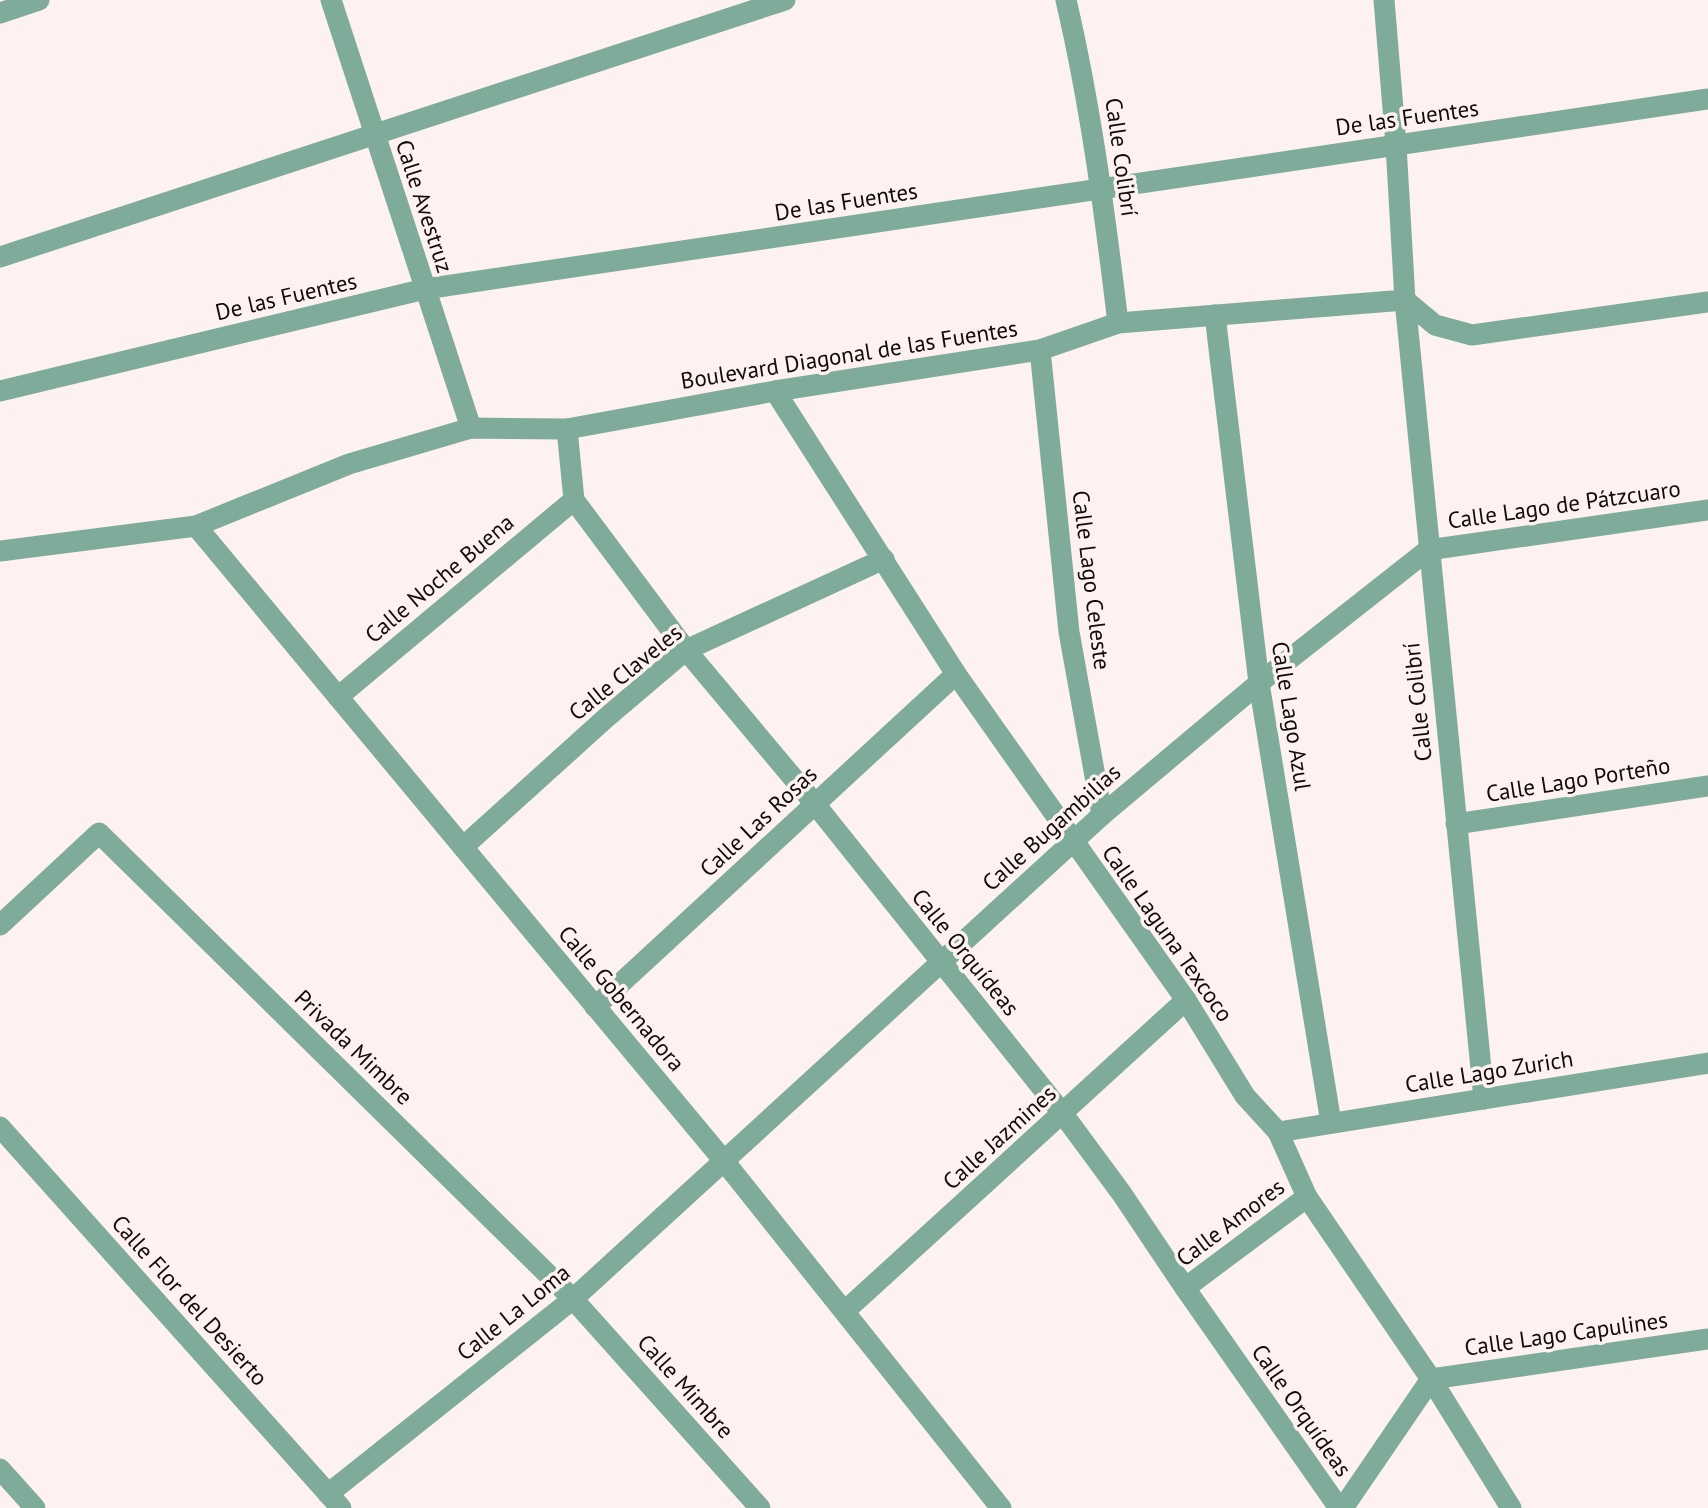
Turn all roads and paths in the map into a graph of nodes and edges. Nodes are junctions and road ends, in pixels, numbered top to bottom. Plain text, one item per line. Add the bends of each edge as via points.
1 (39, 0) edge
2 (331, 0) edge
3 (785, 0) edge
4 (1066, 0) edge
5 (1384, 0) edge
6 (0, 13) edge
7 (1708, 99) edge
8 (374, 134) junction
9 (1396, 145) junction
10 (1101, 188) junction
11 (0, 257) edge
12 (425, 289) junction
13 (1405, 300) junction
14 (1708, 302) edge
15 (1215, 315) junction
16 (1118, 323) junction
17 (1040, 350) junction
18 (0, 391) edge
19 (775, 391) junction
20 (471, 428) junction
21 (567, 429) junction
22 (574, 500) junction
23 (1708, 510) edge
24 (196, 526) junction
25 (1428, 550) junction
26 (0, 551) edge
27 (884, 559) junction
28 (686, 650) junction
29 (956, 674) junction
30 (1259, 682) junction
31 (338, 697) junction
32 (1708, 786) edge
33 (815, 804) junction
34 (1102, 815) junction
35 (1455, 824) junction
36 (1072, 842) junction
37 (463, 847) junction
38 (0, 925) edge
39 (940, 962) junction
40 (1186, 1000) junction
41 (596, 1007) junction
42 (1708, 1063) edge
43 (1484, 1099) junction
44 (1063, 1114) junction
45 (1331, 1123) junction
46 (0, 1127) edge
47 (1278, 1132) junction
48 (724, 1161) junction
49 (1307, 1197) junction
50 (1185, 1288) junction
51 (573, 1299) junction
52 (845, 1311) junction
53 (1708, 1339) edge
54 (1430, 1379) junction
55 (0, 1469) edge
56 (335, 1501) edge
57 (36, 1508) edge
58 (760, 1508) edge
59 (1001, 1508) edge
60 (1341, 1508) edge
61 (1510, 1508) edge

1 - 6 street
2 - 8 street, Calle Avestruz
3 - 8 street
4 - 10 street, Calle Colibrí
5 - 9 street, Calle Colibrí
7 - 9 street, De las Fuentes
8 - 11 street
8 - 12 street, Calle Avestruz
9 - 10 street, De las Fuentes
9 - 13 street, Calle Colibrí
10 - 12 street, De las Fuentes
10 - 16 street, Calle Colibrí
12 - 18 street, De las Fuentes
12 - 20 street, Calle Avestruz
13 - 14 street via 1435,325 1472,335
13 - 15 street, Boulevard Diagonal de las Fuentes
13 - 25 street, Calle Colibrí
15 - 16 street, Boulevard Diagonal de las Fuentes
15 - 30 street, Calle Lago Azul
16 - 17 street, Boulevard Diagonal de las Fuentes
17 - 19 street, Boulevard Diagonal de las Fuentes
17 - 34 street, Calle Lago Celeste via 1069,632
19 - 21 street, Boulevard Diagonal de las Fuentes
19 - 27 street, Calle Laguna Texcoco
20 - 21 street, Boulevard Diagonal de las Fuentes
20 - 24 street, Boulevard Diagonal de las Fuentes via 349,464
21 - 22 street
22 - 28 street, Calle Orquídeas
22 - 31 street, Calle Noche Buena
23 - 25 street, Calle Lago de Pátzcuaro
24 - 26 street, Boulevard Diagonal de las Fuentes
24 - 31 street, Calle Gobernadora
25 - 30 street, Calle Bugambilias
25 - 35 street, Calle Colibrí
27 - 28 street, Calle Claveles
27 - 29 street, Calle Laguna Texcoco
28 - 33 street, Calle Orquídeas
28 - 37 street, Calle Claveles
29 - 33 street, Calle Las Rosas
29 - 36 street, Calle Laguna Texcoco
30 - 34 street, Calle Bugambilias
30 - 45 street, Calle Lago Azul
31 - 37 street, Calle Gobernadora
32 - 35 street, Calle Lago Porteño
33 - 39 street, Calle Orquídeas
33 - 41 street, Calle Las Rosas
34 - 36 street, Calle Bugambilias
35 - 43 street, Calle Colibrí
36 - 39 street, Calle Bugambilias
36 - 40 street, Calle Laguna Texcoco
37 - 41 street, Calle Gobernadora
38 - 51 street, Privada Mimbre via 99,833
39 - 44 street, Calle Orquídeas
39 - 48 street, Calle Bugambilias
40 - 44 street, Calle Jazmines
40 - 47 street, Calle Laguna Texcoco via 1245,1096
41 - 48 street, Calle Gobernadora
42 - 43 street, Calle Lago Zurich
43 - 45 street, Calle Lago Zurich
44 - 50 street, Calle Orquídeas
44 - 52 street, Calle Jazmines
45 - 47 street, Calle Lago Zurich
46 - 56 street, Calle Flor del Desierto
47 - 49 street, Calle Laguna Texcoco
48 - 51 street, Calle La Loma
48 - 52 street, Calle Gobernadora
49 - 50 street, Calle Amores
49 - 54 street, Calle Laguna Texcoco
50 - 60 street, Calle Orquídeas
51 - 56 street, Calle La Loma
51 - 58 street, Calle Mimbre
52 - 59 street, Calle Gobernadora
53 - 54 street, Calle Lago Capulines
54 - 60 street
54 - 61 street, Calle Laguna Texcoco
55 - 57 street

